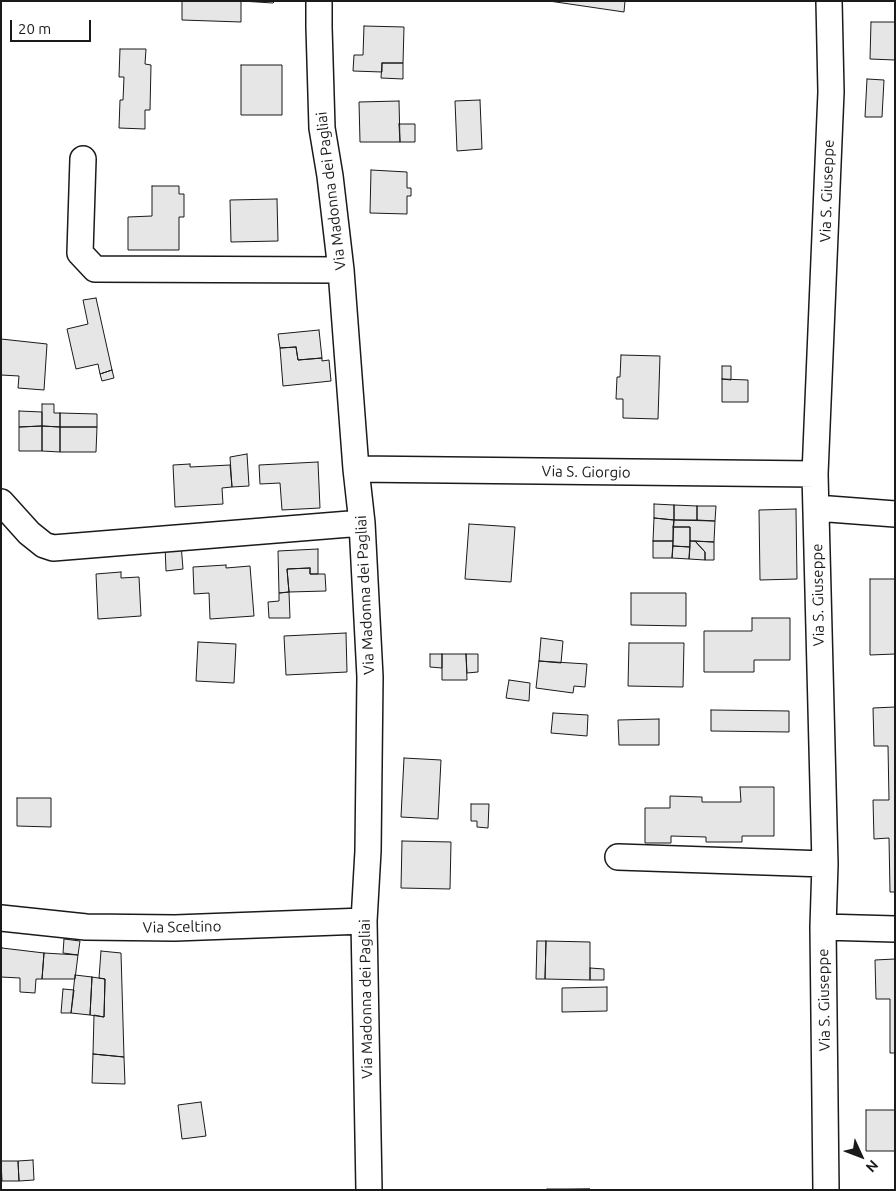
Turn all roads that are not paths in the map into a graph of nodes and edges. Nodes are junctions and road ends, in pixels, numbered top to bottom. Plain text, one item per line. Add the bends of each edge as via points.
1 (319, 1) edge
2 (829, 1) edge
3 (83, 159) dead end
4 (341, 270) junction
5 (356, 469) junction
6 (815, 474) junction
7 (1, 502) edge
8 (816, 508) junction
9 (895, 514) edge
10 (362, 523) junction
11 (618, 857) dead end
12 (824, 864) junction
13 (1, 918) edge
14 (364, 921) junction
15 (823, 927) junction
16 (895, 929) edge
17 (369, 1190) edge
18 (826, 1190) edge

1 - 4 street, Via Madonna dei Pagliai via 322,128
2 - 6 street, Via S. Giuseppe via 831,92
3 - 4 street via 80,253 95,269
4 - 5 street, Via Madonna dei Pagliai
5 - 6 street, Via S. Giorgio
5 - 10 street, Via Madonna dei Pagliai
6 - 8 street, Via S. Giuseppe
7 - 10 street via 29,533 53,548
8 - 9 street
8 - 12 street, Via S. Giuseppe
10 - 14 street, Via Madonna dei Pagliai via 370,677
11 - 12 street
12 - 15 street, Via S. Giuseppe
13 - 14 street, Via Sceltino via 86,927 155,928
14 - 17 street, Via Madonna dei Pagliai
15 - 16 street
15 - 18 street, Via S. Giuseppe

